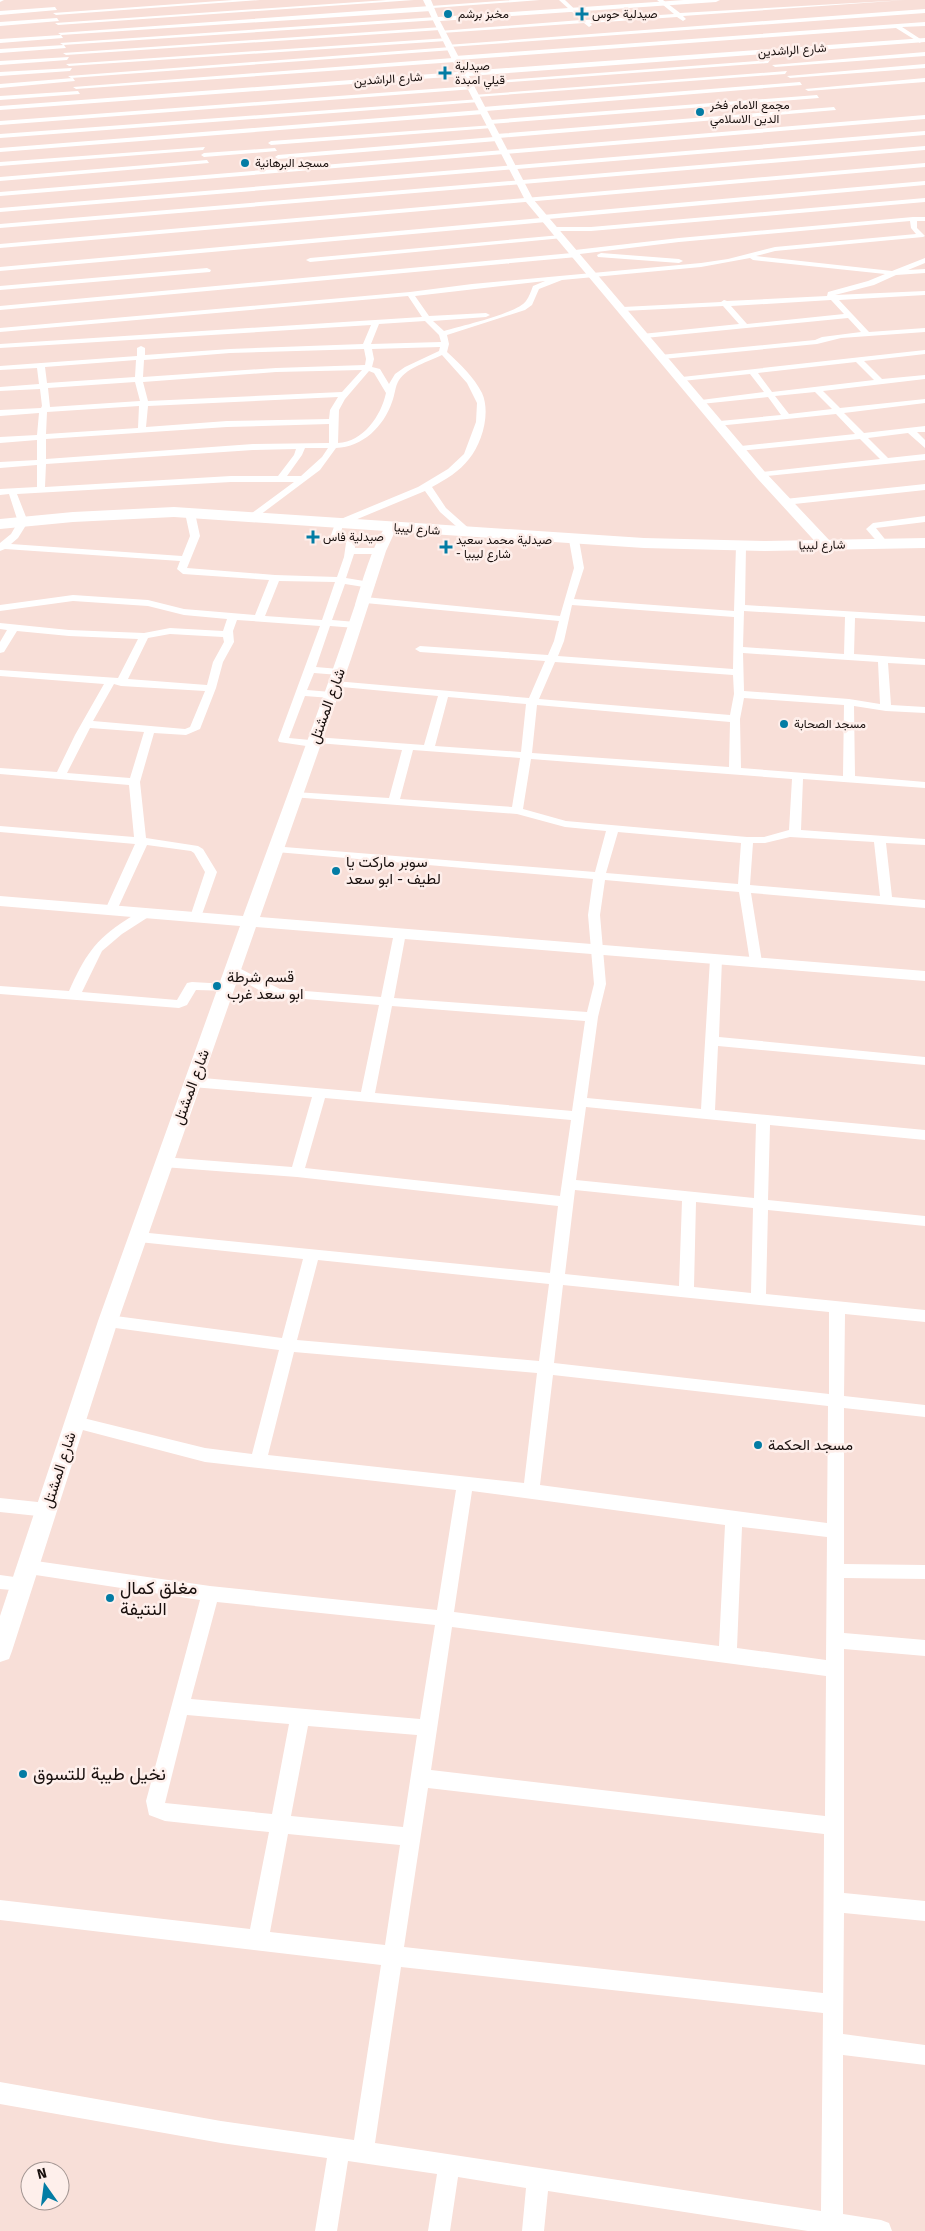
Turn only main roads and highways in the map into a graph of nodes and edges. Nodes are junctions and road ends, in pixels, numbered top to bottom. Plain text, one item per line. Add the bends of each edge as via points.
1 (0, 524) edge
2 (925, 542) edge

1 - 2 highway, شارع ليبيا via 113,514 190,513 574,540 741,546 776,546 816,540 864,544

